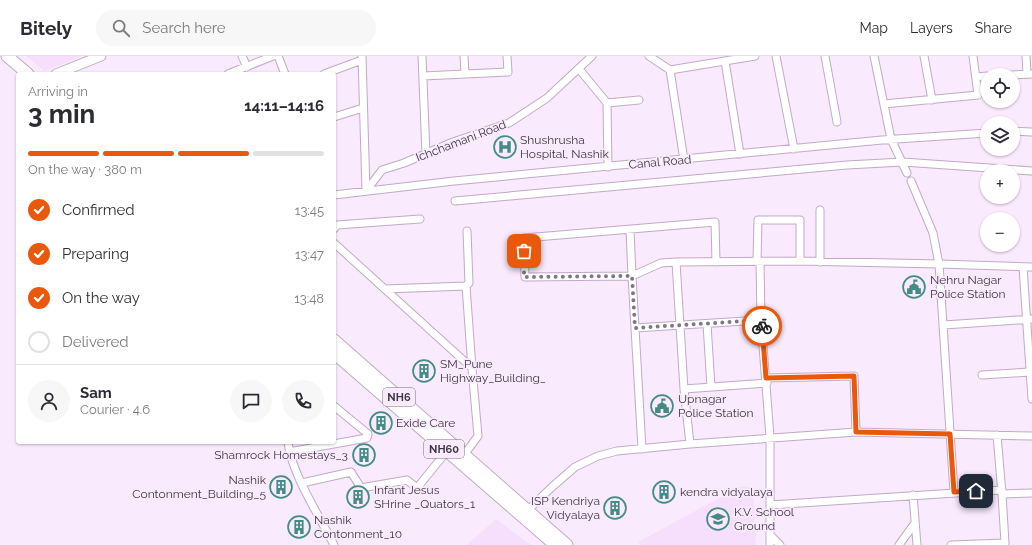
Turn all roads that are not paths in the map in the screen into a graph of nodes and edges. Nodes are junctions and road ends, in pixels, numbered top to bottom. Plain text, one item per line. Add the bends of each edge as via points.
1 (7, 56) edge
2 (101, 56) edge
3 (242, 56) edge
4 (273, 56) edge
5 (278, 56) edge
6 (422, 56) edge
7 (464, 56) edge
8 (507, 56) edge
9 (592, 56) edge
10 (649, 56) edge
11 (755, 56) edge
12 (776, 56) edge
13 (825, 56) edge
14 (874, 56) edge
15 (924, 56) edge
16 (973, 56) edge
17 (1026, 56) edge
18 (362, 58) edge
19 (0, 59) edge
20 (725, 61) junction
21 (247, 66) junction
22 (579, 69) junction
23 (670, 70) junction
24 (16, 72) edge
25 (26, 72) edge
26 (61, 72) edge
27 (233, 72) edge
28 (284, 72) edge
29 (329, 72) edge
30 (465, 74) junction
31 (1029, 74) edge
32 (423, 76) junction
33 (976, 77) junction
34 (980, 77) edge
35 (639, 100) dead end
36 (932, 100) junction
37 (607, 103) junction
38 (884, 104) junction
39 (363, 108) junction
40 (336, 116) edge
41 (837, 122) dead end
42 (1020, 131) edge
43 (1032, 132) edge
44 (980, 133) edge
45 (891, 139) junction
46 (794, 149) junction
47 (426, 154) junction
48 (740, 154) junction
49 (684, 160) junction
50 (903, 162) junction
51 (608, 167) junction
52 (1032, 171) edge
53 (907, 174) dead end
54 (910, 181) dead end
55 (366, 191) junction
56 (336, 195) edge
57 (455, 201) dead end
58 (820, 210) dead end
59 (420, 219) dead end
60 (336, 226) edge
61 (467, 230) dead end
62 (630, 230) junction
63 (336, 245) edge
64 (800, 261) junction
65 (676, 262) junction
66 (716, 262) junction
67 (759, 262) junction
68 (820, 262) junction
69 (939, 264) junction
70 (1023, 267) junction
71 (1032, 267) edge
72 (632, 276) junction
73 (466, 286) junction
74 (384, 289) junction
75 (1030, 319) edge
76 (762, 320) junction
77 (707, 324) junction
78 (680, 325) junction
79 (944, 325) junction
80 (635, 328) junction
81 (336, 342) edge
82 (336, 355) edge
83 (472, 368) junction
84 (1030, 372) junction
85 (982, 375) dead end
86 (767, 380) junction
87 (711, 387) junction
88 (684, 389) junction
89 (1032, 399) edge
90 (336, 408) edge
91 (856, 432) junction
92 (950, 434) junction
93 (997, 435) junction
94 (1032, 436) edge
95 (770, 437) junction
96 (336, 442) edge
97 (288, 444) edge
98 (322, 444) edge
99 (690, 444) junction
100 (642, 449) junction
101 (447, 451) junction
102 (289, 452) junction
103 (464, 455) junction
104 (302, 483) junction
105 (954, 492) junction
106 (1002, 492) junction
107 (1032, 493) edge
108 (913, 495) junction
109 (770, 504) junction
110 (528, 511) junction
111 (915, 523) junction
112 (770, 535) junction
113 (334, 545) edge
114 (554, 545) edge
115 (568, 545) edge
116 (770, 545) edge
117 (780, 545) edge
118 (899, 545) edge
119 (917, 545) edge
120 (952, 545) edge

1 - 25 highway
2 - 26 main road
3 - 21 street
4 - 21 street
5 - 28 street
6 - 32 street
7 - 30 street
8 - 30 street via 508,72
9 - 22 street, Ichchamani Road
10 - 23 street
11 - 20 street
12 - 46 street
13 - 41 street
14 - 38 street
15 - 36 street
16 - 33 street
17 - 31 street
18 - 29 street
18 - 39 street
19 - 24 highway
20 - 23 street
20 - 48 street
21 - 27 street
22 - 37 street
22 - 47 street, Ichchamani Road via 547,98 510,123
23 - 49 street
30 - 32 street
32 - 47 street
33 - 34 street
33 - 36 street via 978,95
35 - 37 street
36 - 38 street
37 - 51 street
38 - 45 street
39 - 40 street
39 - 55 street
42 - 43 street
44 - 45 street, Canal Road
45 - 46 street, Canal Road
45 - 50 street
46 - 48 street, Canal Road
47 - 55 street, Ichchamani Road via 382,170
48 - 49 street, Canal Road
49 - 51 street, Canal Road
50 - 52 street
50 - 53 street
50 - 57 street
51 - 55 street, Canal Road
54 - 69 street via 933,233
55 - 56 street, Canal Road
58 - 68 street
59 - 60 street
61 - 73 street via 469,283
62 - 66 street via 715,222
62 - 72 street
62 - 72 street via 524,238 524,277
63 - 74 street
64 - 67 street
64 - 67 street via 800,220 758,220
64 - 68 street
65 - 66 street
65 - 72 street via 661,263
65 - 78 street
66 - 67 street
67 - 76 street
68 - 69 street
69 - 70 street
69 - 79 street
70 - 71 street
70 - 75 street
72 - 80 street
73 - 74 street
73 - 83 street
74 - 83 street
75 - 79 street
75 - 84 street
76 - 77 street
76 - 86 street
77 - 78 street
77 - 87 street
78 - 80 street
78 - 88 street
79 - 92 street
80 - 100 street
81 - 103 highway, NH6
82 - 101 highway, NH60
83 - 103 street via 478,436
84 - 85 street
84 - 89 street
86 - 87 street
86 - 91 street via 854,376
86 - 95 street
87 - 88 street
88 - 99 street
90 - 96 street via 368,434 367,438
91 - 92 street
91 - 95 street
92 - 93 street
92 - 105 street
93 - 94 street
93 - 106 street
95 - 99 street
95 - 109 street
97 - 102 street
98 - 102 street
99 - 100 street
100 - 110 street via 598,456 575,467
101 - 104 street via 417,488 407,480 361,488 351,472
101 - 114 highway, NH60
102 - 104 street
103 - 110 highway, NH60
104 - 113 street
105 - 106 street
105 - 108 street
106 - 107 street
106 - 120 street via 1005,542
108 - 109 street
108 - 111 street
109 - 112 street
110 - 115 highway, NH60
111 - 118 street
111 - 119 street
112 - 116 street
112 - 117 street

